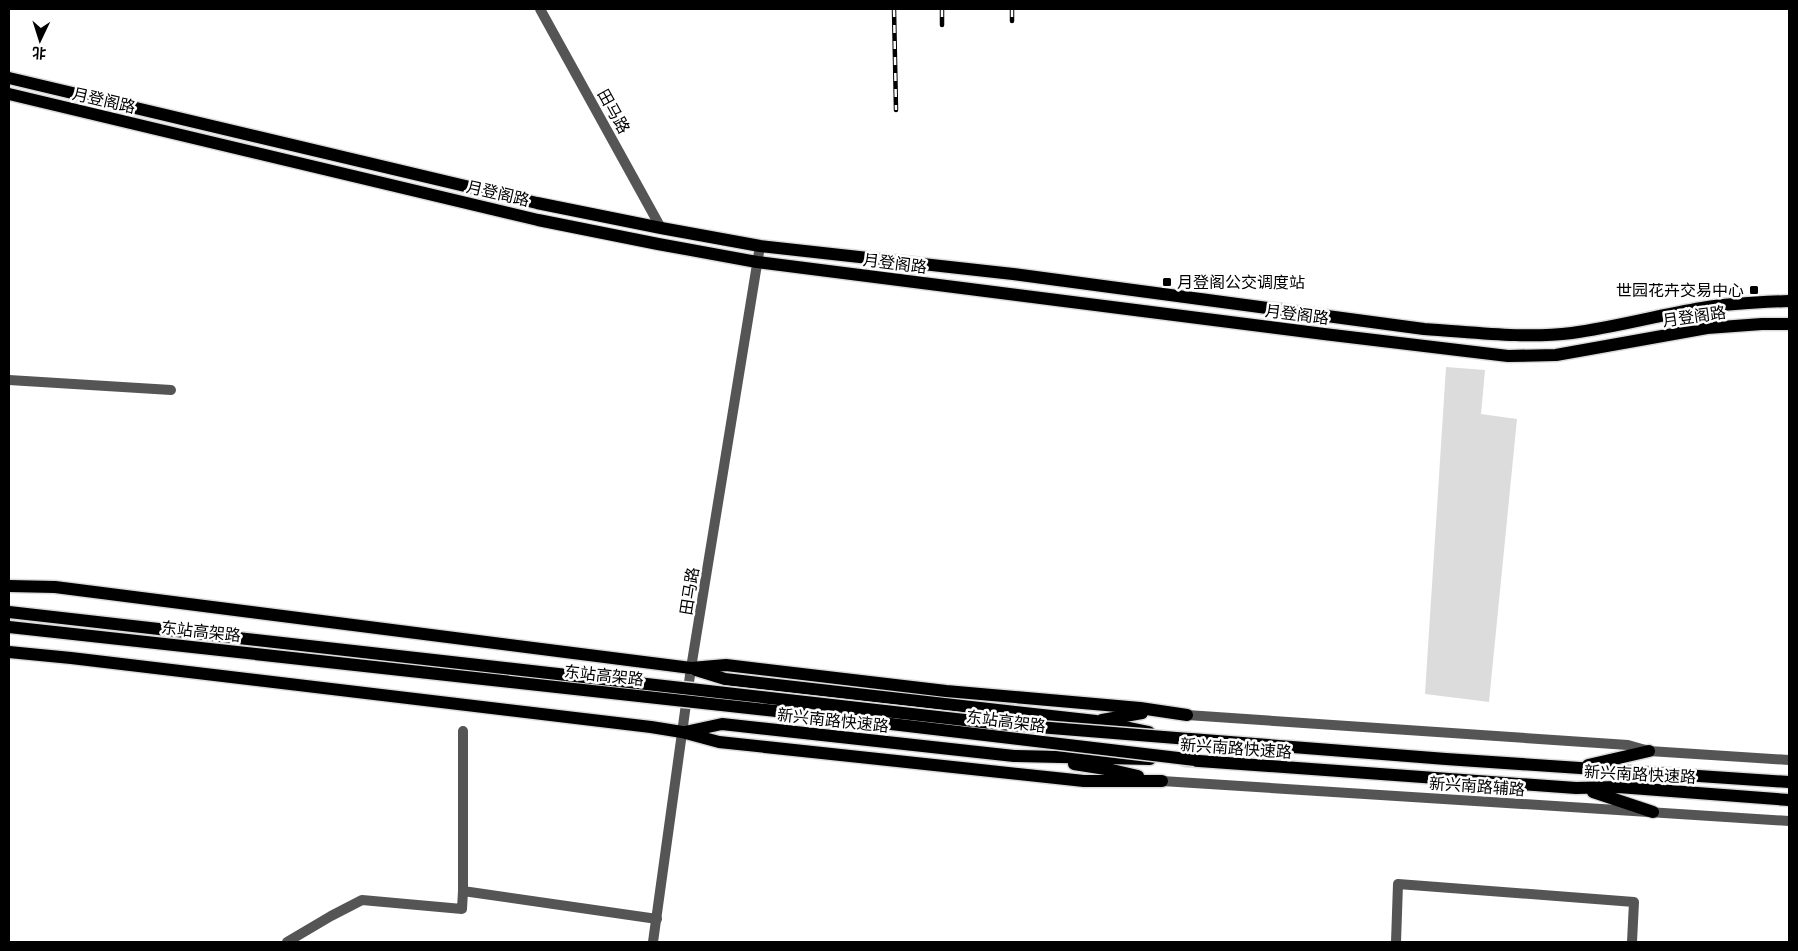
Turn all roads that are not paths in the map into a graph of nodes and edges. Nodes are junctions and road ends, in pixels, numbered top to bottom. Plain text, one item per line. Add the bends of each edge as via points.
1 (540, 9) edge
2 (9, 78) edge
3 (9, 94) edge
4 (661, 228) junction
5 (760, 246) junction
6 (757, 262) junction
7 (1789, 302) edge
8 (1789, 324) edge
9 (9, 380) edge
10 (171, 390) dead end
11 (9, 586) edge
12 (9, 612) edge
13 (9, 627) edge
14 (9, 652) edge
15 (692, 668) junction
16 (1187, 715) junction
17 (1096, 721) junction
18 (463, 731) dead end
19 (682, 732) junction
20 (1189, 739) junction
21 (1649, 751) junction
22 (1014, 756) junction
23 (1195, 760) junction
24 (1789, 760) edge
25 (1574, 768) junction
26 (1162, 781) junction
27 (1789, 782) edge
28 (1576, 788) junction
29 (1789, 800) edge
30 (1652, 812) junction
31 (1789, 821) edge
32 (463, 891) junction
33 (657, 919) junction
34 (287, 942) edge
35 (653, 942) edge
36 (1396, 942) edge
37 (1632, 942) edge

1 - 4 street, 田马路
2 - 4 main road, 月登阁路 via 537,203
3 - 6 main road, 月登阁路 via 538,220
4 - 5 main road, 月登阁路
5 - 6 street, 田马路
5 - 7 main road, 月登阁路 via 1013,274 1424,329 1480,333 1527,335 1573,332 1703,308
6 - 8 main road, 月登阁路 via 1508,356 1556,355 1707,328
6 - 15 street, 田马路
9 - 10 street
11 - 15 main road via 64,588
12 - 20 main road, 东站高架路, bridge via 1000,724
13 - 23 main road, 东站高架路, bridge
14 - 19 main road
15 - 16 main road via 726,665
15 - 17 main road, 新兴南路快速路 via 724,679
15 - 19 street, 田马路
16 - 17 main road via 1136,713
16 - 21 street via 1628,745
17 - 20 main road, 新兴南路快速路
18 - 32 street
19 - 22 main road, 新兴南路快速路 via 722,724
19 - 26 main road via 719,742 1084,781
19 - 33 street, 田马路
20 - 25 main road, 新兴南路快速路
21 - 24 street
21 - 25 main road
22 - 23 main road, 新兴南路快速路
22 - 26 main road via 1112,770
23 - 28 main road, 新兴南路快速路
25 - 27 main road, 新兴南路快速路
26 - 30 street, 新兴南路辅路
28 - 29 main road, 新兴南路快速路 via 1618,787
28 - 30 main road
30 - 31 street, 新兴南路辅路
32 - 33 street
32 - 34 street via 462,909 362,900
33 - 35 street, 田马路
36 - 37 street via 1398,884 1634,902

